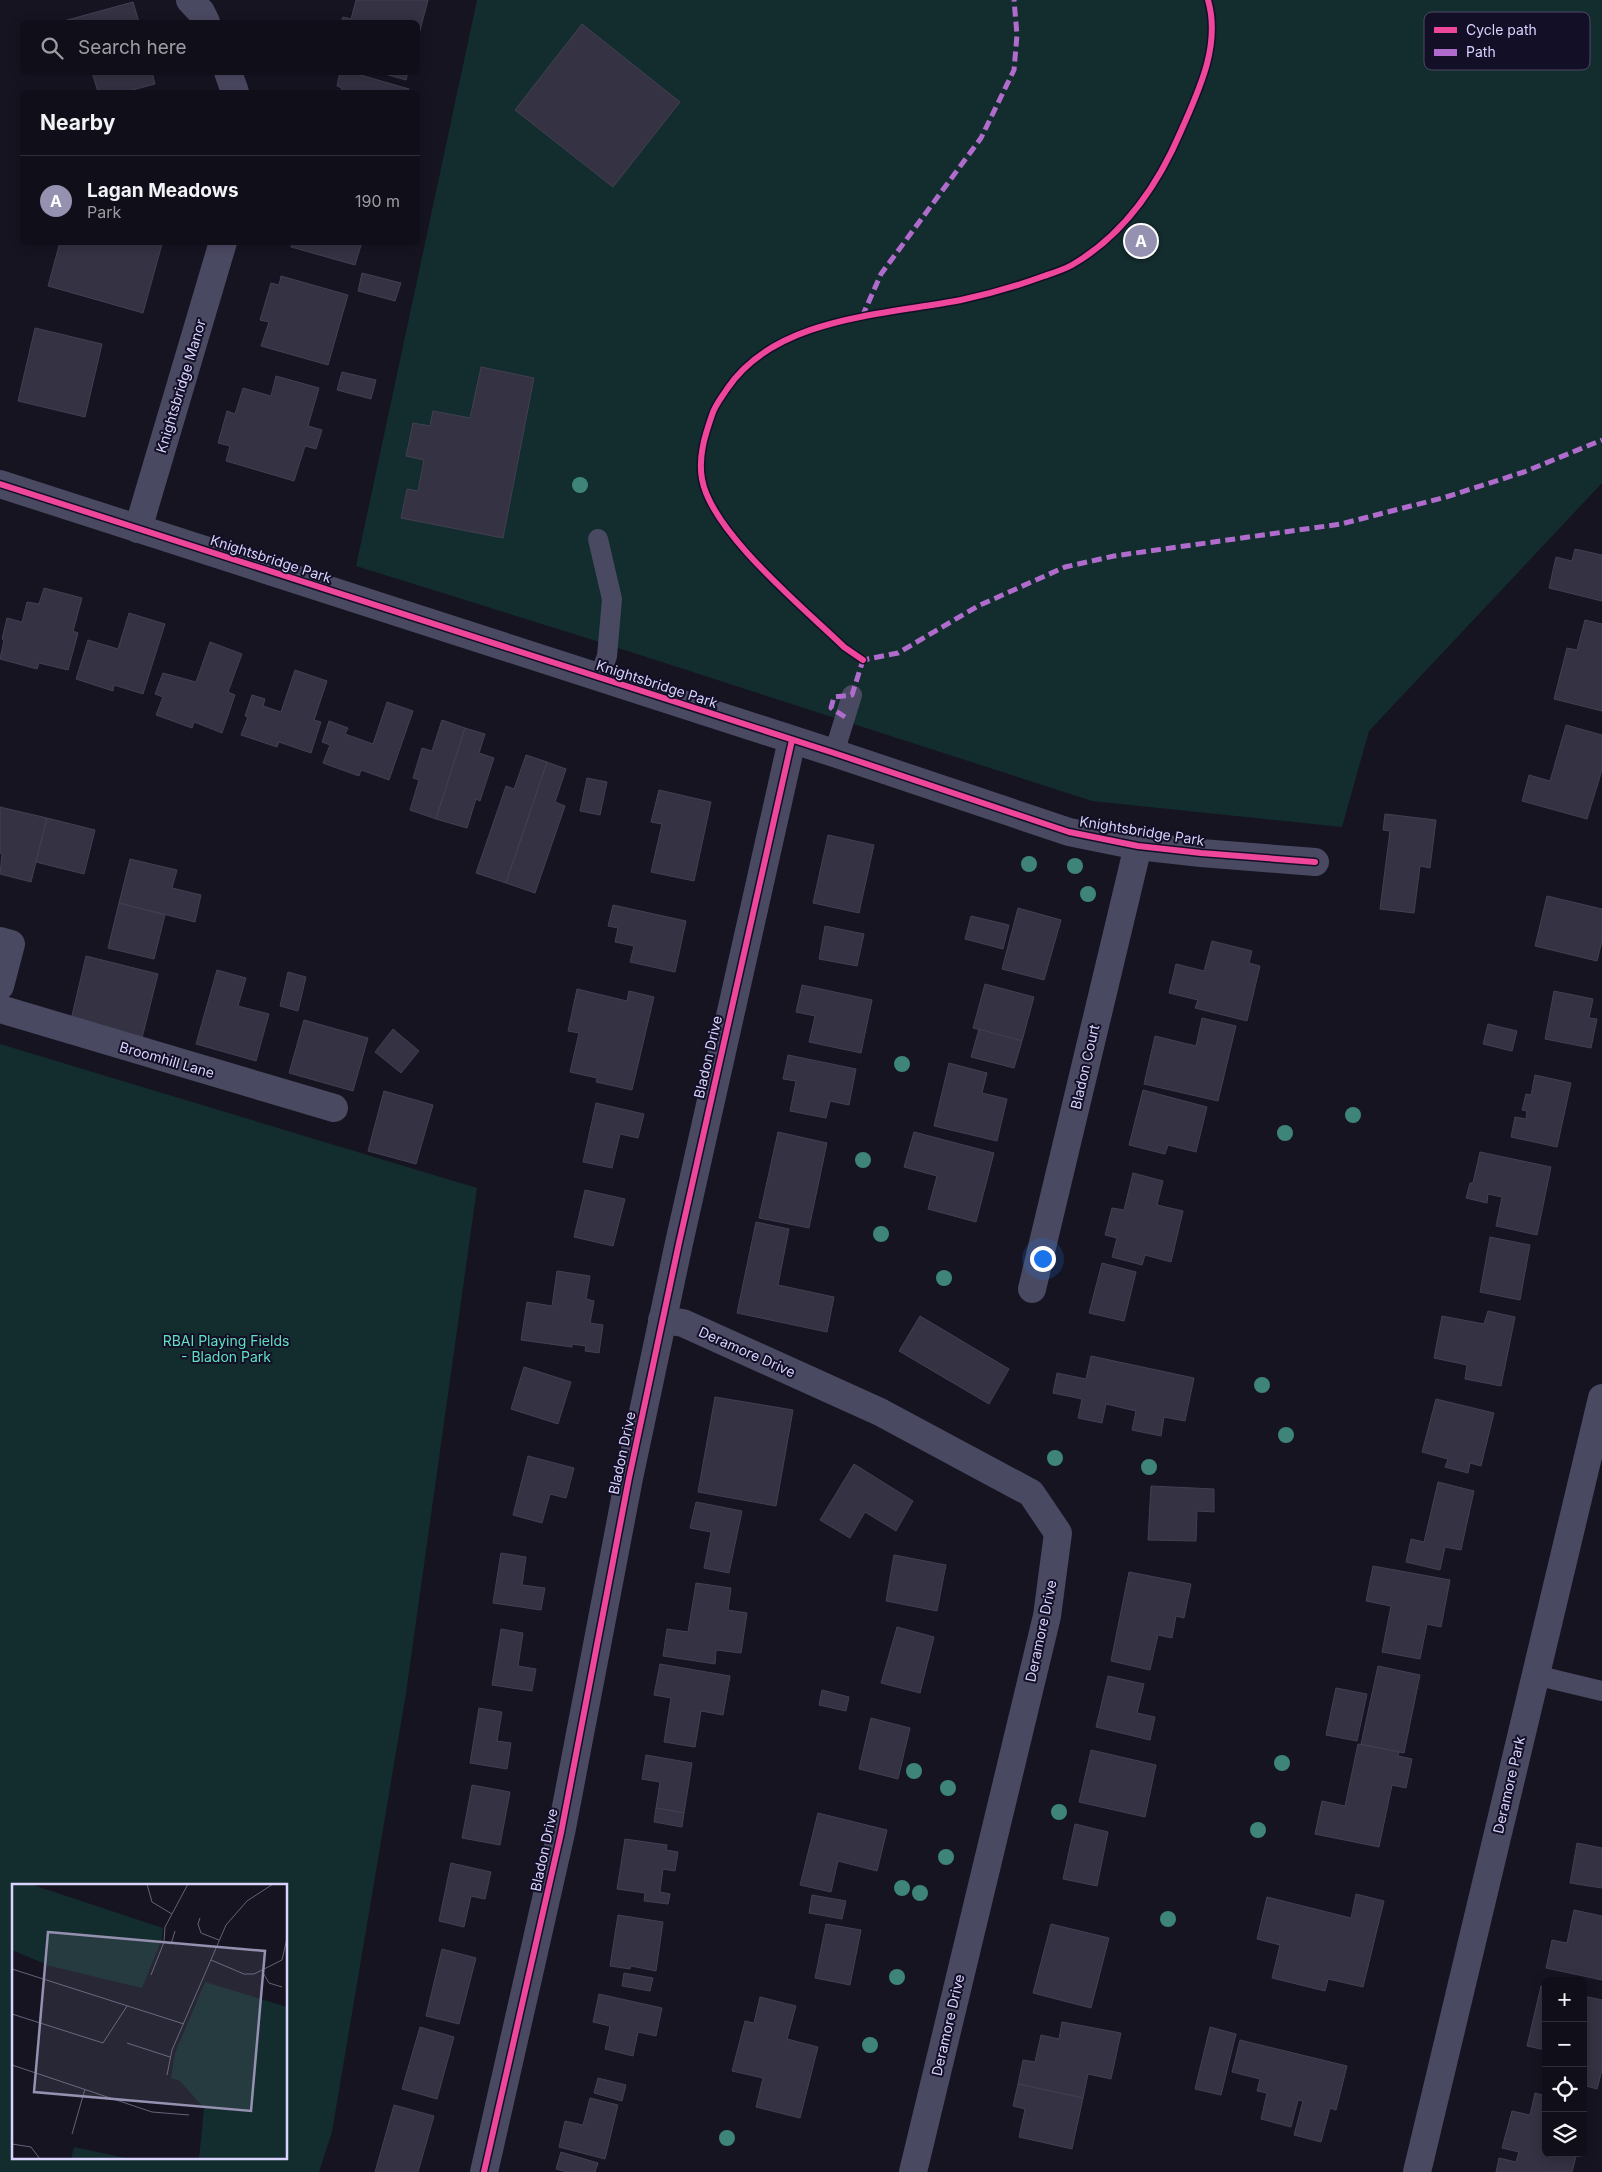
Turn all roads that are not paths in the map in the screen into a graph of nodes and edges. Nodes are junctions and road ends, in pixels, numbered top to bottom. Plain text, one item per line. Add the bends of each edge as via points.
1 (229, 75) edge
2 (234, 90) edge
3 (222, 245) edge
4 (0, 484) edge
5 (138, 529) junction
6 (598, 539) dead end
7 (599, 678) junction
8 (852, 695) dead end
9 (792, 740) junction
10 (834, 753) junction
11 (1138, 846) junction
12 (1315, 862) dead end
13 (0, 941) edge
14 (0, 986) edge
15 (0, 1009) edge
16 (334, 1108) dead end
17 (1032, 1289) dead end
18 (662, 1320) junction
19 (1602, 1398) edge
20 (1535, 1675) junction
21 (1602, 1691) edge
22 (484, 2172) edge
23 (913, 2172) edge
24 (1417, 2172) edge

1 - 2 street
3 - 5 street, Knightsbridge Manor
4 - 5 street, Knightsbridge Park
5 - 7 street, Knightsbridge Park
6 - 7 lane via 612,599 607,656
7 - 9 street, Knightsbridge Park
8 - 10 lane
9 - 10 street, Knightsbridge Park
9 - 18 street, Bladon Drive
10 - 11 street, Knightsbridge Park via 1069,832
11 - 12 street, Knightsbridge Park
11 - 17 street, Bladon Court
13 - 14 street via 11,944
15 - 16 street, Broomhill Lane
18 - 22 street, Bladon Drive via 561,1833
18 - 23 street, Deramore Drive via 683,1323 880,1412 1031,1493 1058,1534 1046,1616
19 - 20 street, Deramore Park
20 - 21 lane
20 - 24 street, Deramore Park

